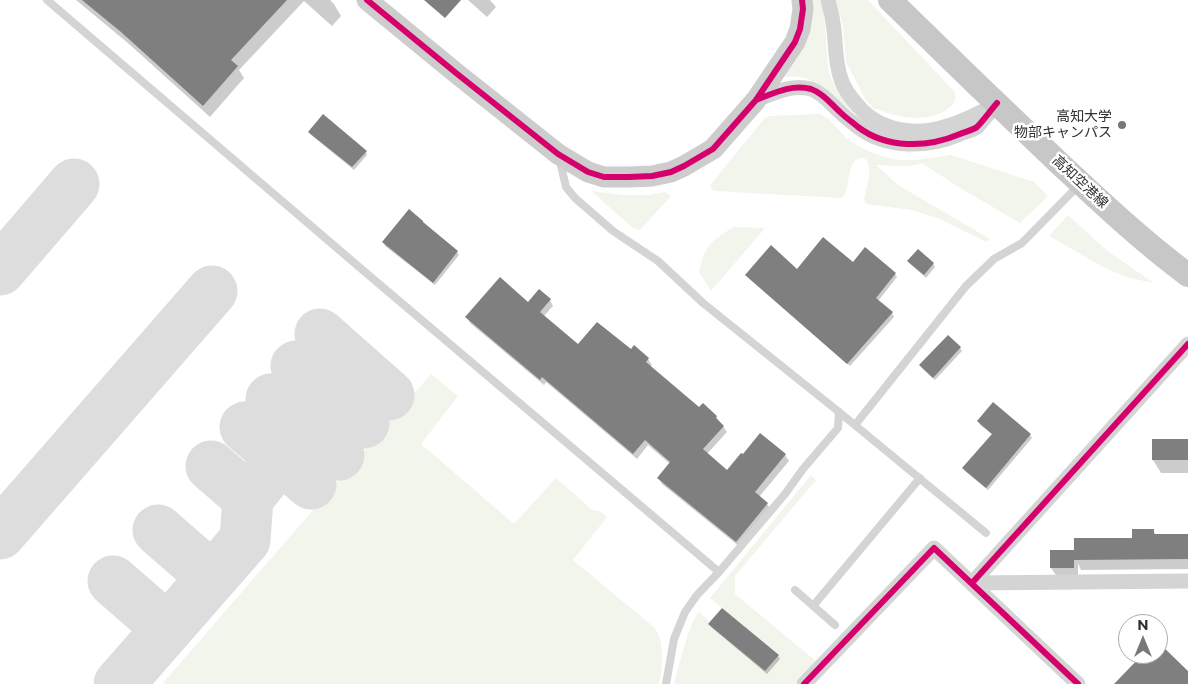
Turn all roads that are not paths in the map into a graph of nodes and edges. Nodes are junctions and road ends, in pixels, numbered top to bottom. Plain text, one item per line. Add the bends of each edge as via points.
1 (48, 0) edge
2 (367, 0) edge
3 (802, 0) edge
4 (828, 0) edge
5 (890, 0) edge
6 (756, 100) junction
7 (996, 103) junction
8 (558, 154) junction
9 (1081, 183) junction
10 (1188, 274) edge
11 (1188, 344) edge
12 (839, 412) junction
13 (855, 425) junction
14 (920, 478) junction
15 (986, 533) dead end
16 (718, 572) junction
17 (1188, 581) edge
18 (972, 583) junction
19 (795, 590) dead end
20 (814, 606) junction
21 (835, 625) dead end
22 (666, 684) edge
23 (804, 684) edge
24 (1078, 684) edge

1 - 16 lane
2 - 8 street
3 - 6 street via 800,29 795,42
4 - 7 street via 841,80 866,116 896,129 932,130 968,119
5 - 7 main road, 高知空港線
6 - 7 street via 784,88 813,90 860,129 877,138 907,144 936,142 976,128
6 - 8 street via 713,149 670,172 629,178 604,176 588,172
7 - 9 main road, 高知空港線
8 - 12 lane via 566,187 575,198 613,231 658,261 702,303
9 - 10 main road, 高知空港線 via 1148,244
9 - 13 lane via 1022,243 994,259 966,286
11 - 18 street
12 - 13 lane
12 - 16 lane via 838,428
13 - 14 lane
14 - 15 lane
14 - 20 lane
16 - 22 lane via 685,612 674,638
17 - 18 street
18 - 23 street via 934,548
18 - 24 street
19 - 20 lane
20 - 21 lane

